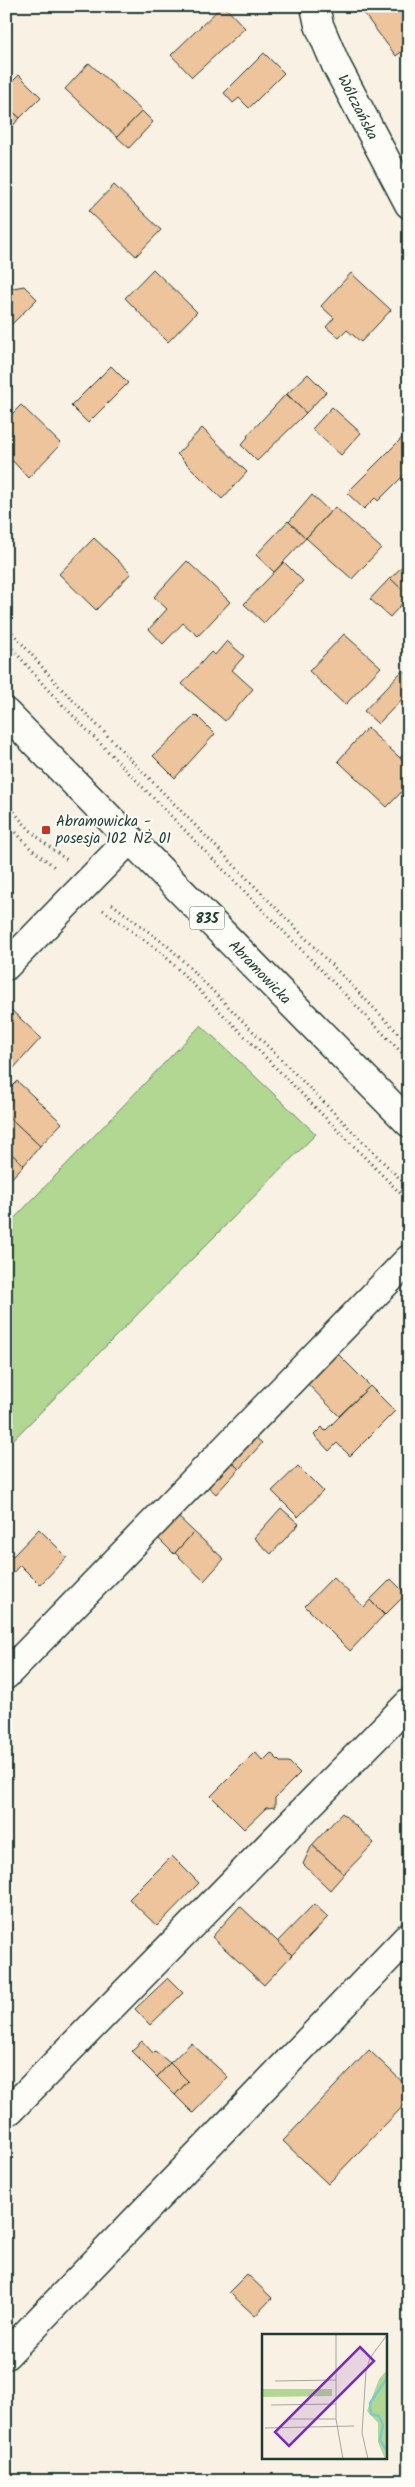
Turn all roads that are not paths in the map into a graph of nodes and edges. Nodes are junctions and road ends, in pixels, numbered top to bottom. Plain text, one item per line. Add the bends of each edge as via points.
1 (315, 6) edge
2 (409, 204) edge
3 (6, 713) edge
4 (130, 839) junction
5 (6, 966) edge
6 (409, 1123) edge
7 (409, 1259) edge
8 (6, 1675) edge
9 (409, 1703) edge
10 (409, 1936) edge
11 (10, 2110) dead end
12 (6, 2355) edge

1 - 2 main road, Wólczańska via 319,25 336,65
3 - 4 main road, Abramowicka / 835
4 - 5 main road via 78,884
4 - 6 main road, Abramowicka / 835
7 - 8 main road
9 - 11 main road
10 - 12 main road

